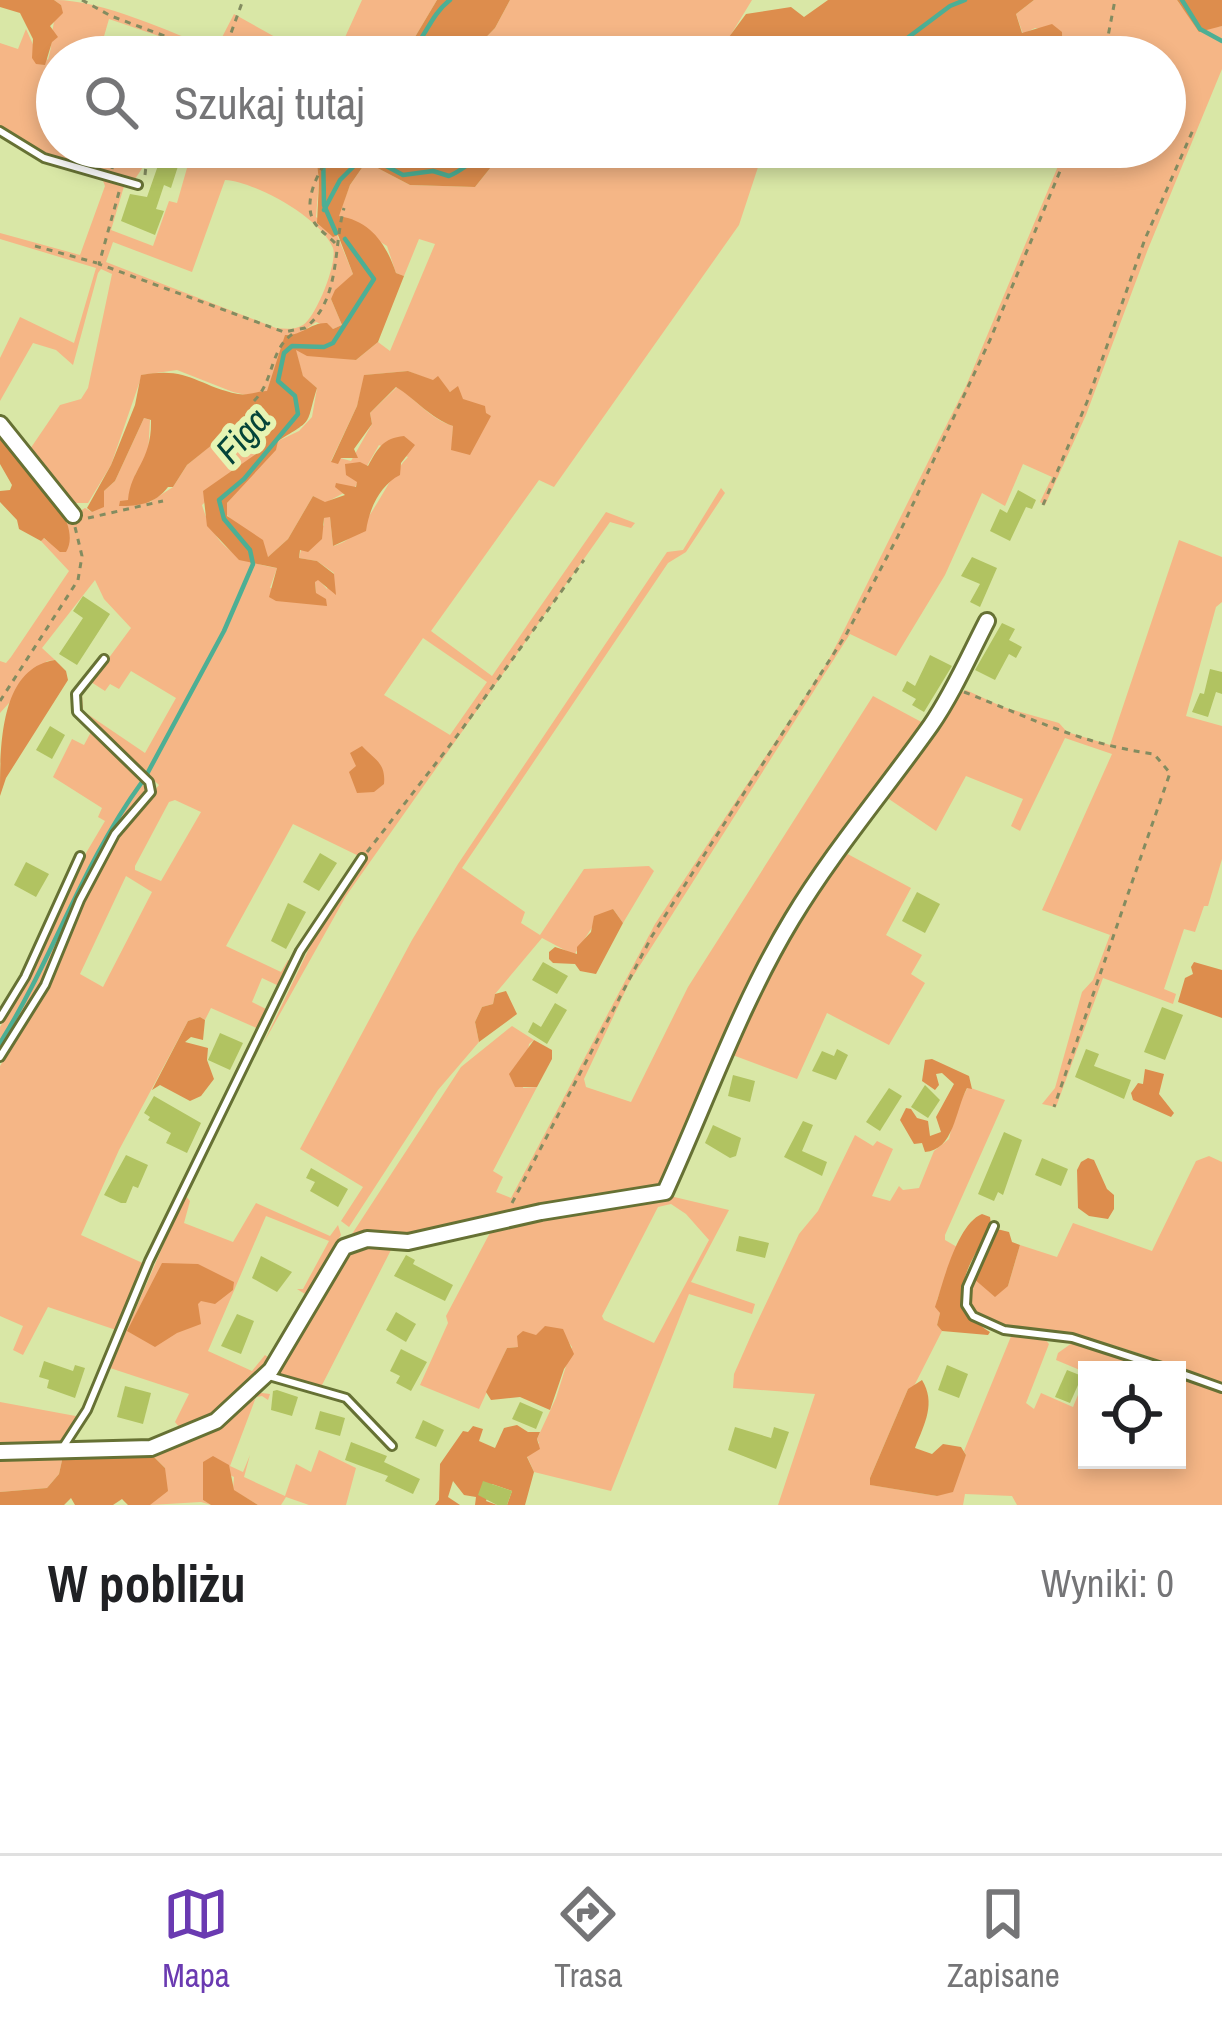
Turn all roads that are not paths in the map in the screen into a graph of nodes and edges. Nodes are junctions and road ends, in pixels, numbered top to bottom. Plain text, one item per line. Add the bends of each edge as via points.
1 (0, 131) edge
2 (36, 153) edge
3 (83, 168) edge
4 (138, 185) road end
5 (0, 424) edge
6 (74, 515) road end
7 (986, 621) dead end
8 (104, 658) dead end
9 (80, 856) dead end
10 (362, 858) road end
11 (0, 1018) edge
12 (0, 1057) edge
13 (994, 1226) dead end
14 (1143, 1361) edge
15 (1186, 1375) edge
16 (266, 1376) junction
17 (1222, 1388) edge
18 (392, 1446) dead end
19 (61, 1450) junction
20 (0, 1452) edge

1 - 2 lane
3 - 4 lane
5 - 6 street
7 - 16 street via 954,688 755,982 665,1192 344,1247
8 - 12 lane via 76,694 77,712 151,792 115,834 45,986
9 - 11 lane
10 - 19 lane via 300,951 157,1244 87,1411
13 - 14 lane via 967,1287 973,1316
15 - 17 lane
16 - 18 lane via 346,1398
16 - 19 street via 216,1421 151,1448
19 - 20 street

